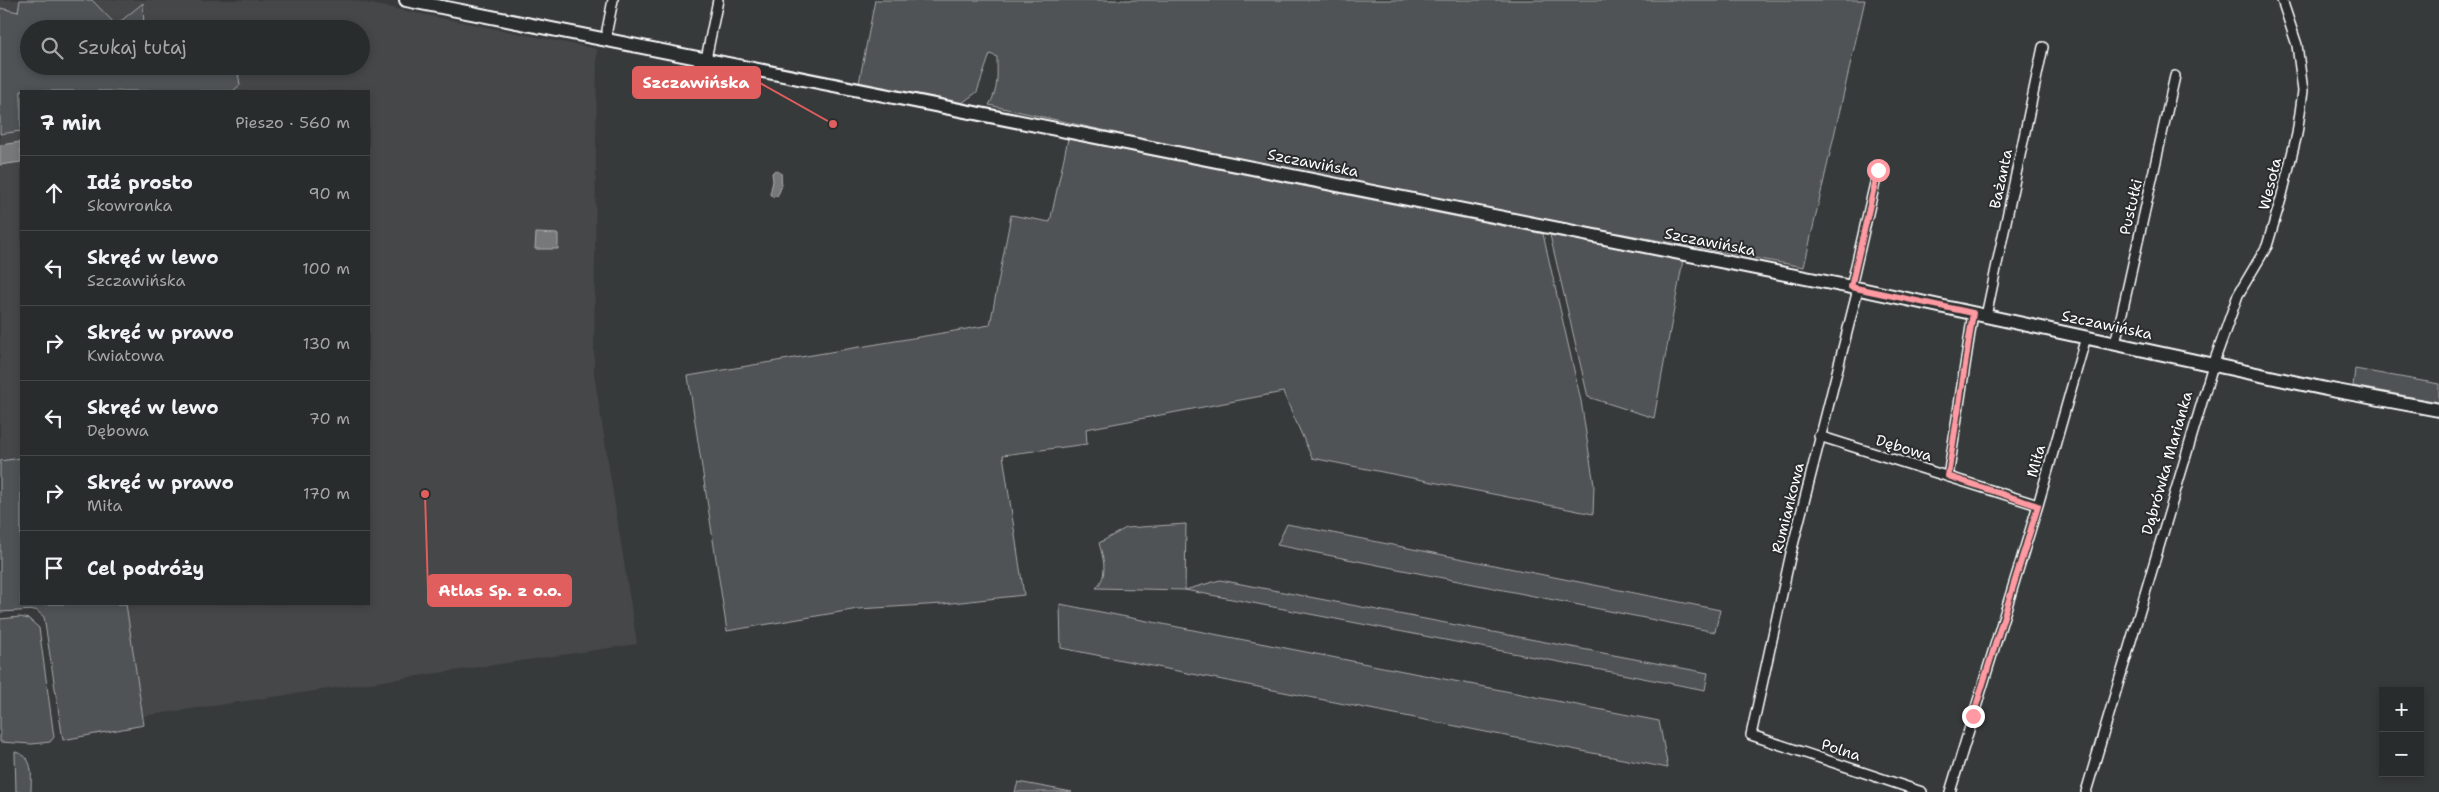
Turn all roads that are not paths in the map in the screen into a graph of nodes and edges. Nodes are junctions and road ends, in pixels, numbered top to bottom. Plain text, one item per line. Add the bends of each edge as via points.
1 (406, 0) edge
2 (613, 0) edge
3 (718, 0) edge
4 (2282, 0) edge
5 (608, 39) junction
6 (2043, 47) dead end
7 (706, 59) junction
8 (2175, 76) dead end
9 (1878, 170) dead end
10 (1855, 288) junction
11 (1980, 314) junction
12 (2086, 337) junction
13 (2115, 344) junction
14 (2213, 365) junction
15 (2439, 410) edge
16 (1819, 436) junction
17 (1948, 476) junction
18 (2038, 506) junction
19 (1751, 735) joint
20 (1922, 792) edge
21 (1950, 792) edge
22 (2086, 792) edge

1 - 5 street, Szczawińska
2 - 5 street
3 - 7 street
4 - 14 street, Wesoła via 2297,45 2303,91 2297,134 2273,231 2238,295
5 - 7 street, Szczawińska
6 - 11 street, Bażanta
7 - 10 street, Szczawińska
8 - 13 street, Pustułki
9 - 10 street, Rumiankowa
10 - 11 street, Szczawińska
10 - 16 street, Rumiankowa
11 - 12 street, Szczawińska
11 - 17 street, Bażanta
12 - 13 street, Szczawińska
12 - 18 street, Miła
13 - 14 street, Szczawińska
14 - 15 street
14 - 22 street, Dąbrówka Marianka
16 - 17 street, Dębowa
16 - 19 street, Rumiankowa
17 - 18 street, Dębowa
18 - 21 street, Miła
19 - 20 street, Polna

